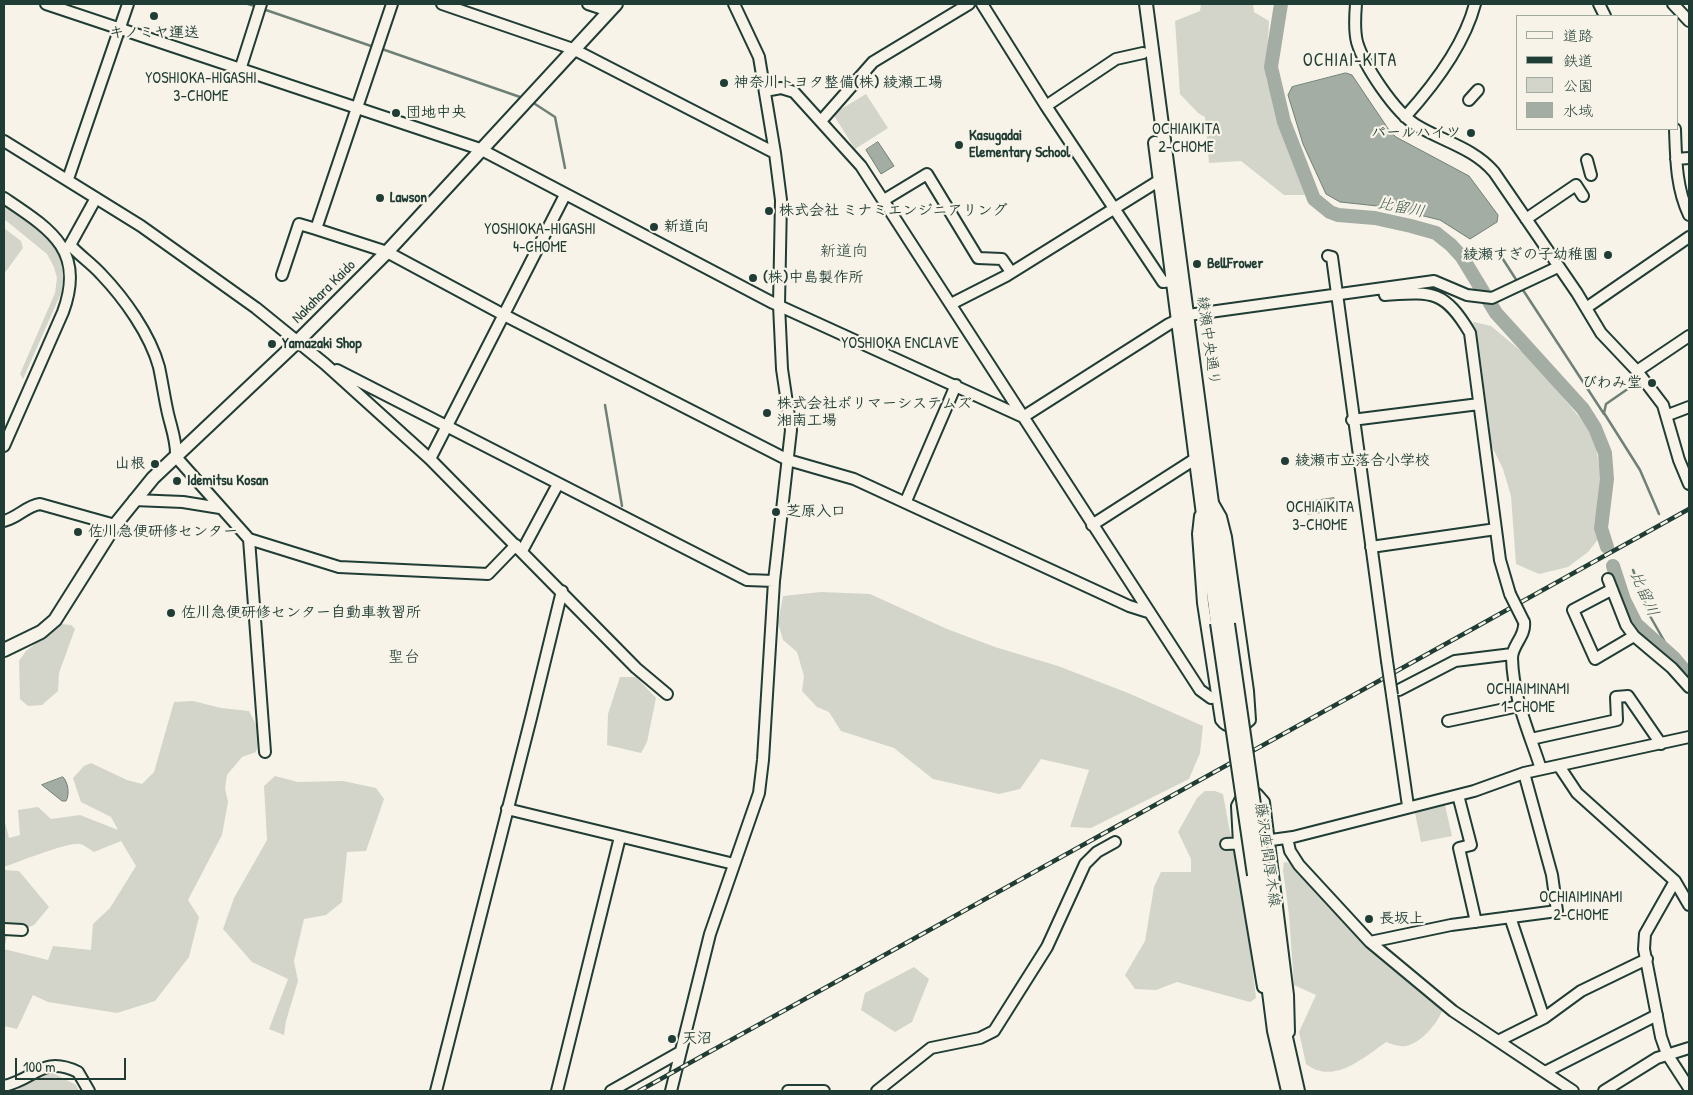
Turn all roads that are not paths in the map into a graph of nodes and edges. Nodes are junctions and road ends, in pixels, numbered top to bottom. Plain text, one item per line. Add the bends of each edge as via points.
1 (46, 4) edge
2 (128, 4) edge
3 (392, 4) edge
4 (442, 4) edge
5 (588, 4) edge
6 (734, 4) edge
7 (970, 4) edge
8 (982, 4) edge
9 (1137, 4) edge
10 (1146, 4) edge
11 (1356, 4) edge
12 (1475, 4) edge
13 (1673, 4) edge
14 (260, 7) edge
15 (613, 8) edge
16 (1689, 21) edge
17 (120, 28) junction
18 (573, 49) junction
19 (1143, 53) junction
20 (240, 70) junction
21 (764, 90) junction
22 (1478, 90) dead end
23 (1469, 100) dead end
24 (1046, 106) junction
25 (358, 109) junction
26 (1405, 117) junction
27 (821, 121) junction
28 (1676, 130) edge
29 (4, 140) edge
30 (480, 149) junction
31 (775, 153) junction
32 (1689, 158) edge
33 (1676, 159) junction
34 (1587, 160) dead end
35 (1592, 175) dead end
36 (68, 179) junction
37 (1160, 180) junction
38 (565, 195) junction
39 (1583, 196) dead end
40 (4, 198) edge
41 (96, 198) junction
42 (884, 200) junction
43 (1114, 207) junction
44 (1689, 215) edge
45 (1526, 219) junction
46 (316, 229) junction
47 (1689, 238) edge
48 (387, 252) junction
49 (1328, 256) dead end
50 (81, 258) junction
51 (70, 262) junction
52 (1558, 267) junction
53 (1011, 272) junction
54 (282, 275) dead end
55 (1174, 281) junction
56 (1383, 288) junction
57 (1336, 294) junction
58 (951, 304) junction
59 (780, 305) junction
60 (1586, 308) junction
61 (504, 315) junction
62 (1184, 317) junction
63 (1689, 336) edge
64 (297, 342) junction
65 (325, 364) junction
66 (1636, 371) junction
67 (956, 386) junction
68 (1479, 404) junction
69 (1689, 407) edge
70 (1668, 415) junction
71 (1024, 417) junction
72 (1352, 420) junction
73 (446, 427) junction
74 (4, 446) edge
75 (176, 457) junction
76 (430, 459) junction
77 (1195, 459) junction
78 (788, 460) junction
79 (558, 484) junction
80 (1689, 484) edge
81 (134, 500) junction
82 (906, 501) junction
83 (1207, 503) junction
84 (220, 508) junction
85 (4, 521) edge
86 (115, 525) junction
87 (1092, 525) junction
88 (1496, 529) junction
89 (249, 539) junction
90 (1372, 547) junction
91 (519, 548) junction
92 (1608, 579) dead end
93 (774, 581) junction
94 (1611, 590) junction
95 (562, 592) junction
96 (62, 608) junction
97 (1148, 612) junction
98 (1222, 624) joint
99 (1634, 636) junction
100 (4, 646) edge
101 (4, 650) edge
102 (1512, 654) junction
103 (1689, 687) edge
104 (1248, 691) junction
105 (1396, 693) junction
106 (666, 694) dead end
107 (1217, 697) junction
108 (1518, 706) junction
109 (1448, 721) dead end
110 (1689, 737) edge
111 (1531, 739) junction
112 (1661, 744) junction
113 (265, 752) dead end
114 (1559, 766) junction
115 (1541, 769) junction
116 (1524, 773) junction
117 (1458, 795) junction
118 (1408, 806) junction
119 (507, 809) junction
120 (620, 837) junction
121 (1287, 838) junction
122 (1270, 840) junction
123 (1115, 842) dead end
124 (1226, 844) dead end
125 (1239, 844) junction
126 (734, 864) junction
127 (1259, 875) junction
128 (1675, 881) junction
129 (1689, 905) edge
130 (1510, 917) junction
131 (1476, 922) junction
132 (4, 929) edge
133 (22, 930) dead end
134 (1370, 942) junction
135 (1647, 959) junction
136 (1657, 1015) junction
137 (1544, 1018) junction
138 (1274, 1031) junction
139 (1498, 1041) junction
140 (1689, 1048) edge
141 (680, 1052) junction
142 (1667, 1054) junction
143 (1289, 1055) junction
144 (1546, 1072) junction
145 (4, 1086) edge
146 (1689, 1088) edge
147 (89, 1091) edge
148 (436, 1091) edge
149 (557, 1091) edge
150 (611, 1091) edge
151 (671, 1091) edge
152 (788, 1091) edge
153 (824, 1091) edge
154 (877, 1091) edge
155 (1288, 1091) edge
156 (1298, 1091) edge
157 (1573, 1091) edge
158 (1604, 1091) edge

1 - 17 street
2 - 17 street
3 - 25 street
4 - 18 street
5 - 15 street
6 - 21 street via 754,45
7 - 27 street via 873,62
8 - 24 street
9 - 19 main road, 綾瀬中央通り
10 - 62 main road, 綾瀬中央通り
11 - 26 street via 1356,33 1360,50
12 - 26 street via 1464,31 1436,80
13 - 16 street
14 - 20 street
15 - 18 main road, Nakahara Kaido
17 - 20 street
17 - 36 street
18 - 30 main road, Nakahara Kaido
18 - 31 street
19 - 24 street via 1116,59
19 - 37 main road, 綾瀬中央通り
20 - 25 street
21 - 27 street via 781,88 794,92
21 - 31 street
22 - 23 street
24 - 43 street
25 - 30 street
25 - 46 street
26 - 45 street via 1487,163
27 - 42 street via 862,166
28 - 33 street
29 - 36 street
30 - 38 street
30 - 48 main road, Nakahara Kaido
31 - 59 street via 781,200
32 - 33 street
33 - 44 street via 1683,201
34 - 35 street
36 - 41 street
37 - 43 street
37 - 55 main road, 綾瀬中央通り
38 - 59 street
38 - 61 street
39 - 45 street via 1576,185
40 - 51 street via 53,233
41 - 50 street via 70,245
41 - 64 street via 232,291
42 - 53 street via 927,174 978,258 1002,259
42 - 58 street
43 - 53 street
43 - 55 street via 1163,282
45 - 52 street
46 - 48 street
46 - 54 street via 299,224
47 - 60 street
48 - 61 street
48 - 64 main road, Nakahara Kaido
49 - 57 street via 1332,257
50 - 51 street
50 - 75 street via 100,273 147,339 158,366 176,444
51 - 74 street via 69,296
52 - 56 street via 1486,298 1466,295 1434,281
52 - 60 street
53 - 58 street
55 - 62 main road, 綾瀬中央通り
56 - 57 street
56 - 68 street via 1385,295 1425,292 1445,300 1458,315 1470,333
57 - 62 street
57 - 72 street
58 - 71 street
59 - 67 street
59 - 78 street via 782,369 790,414
60 - 66 street via 1606,340
61 - 73 street
61 - 78 street
62 - 71 street
62 - 77 main road, 綾瀬中央通り
62 - 83 main road, 綾瀬中央通り
63 - 66 street
64 - 65 street
64 - 75 main road, Nakahara Kaido
65 - 73 street
65 - 76 street
66 - 70 street
67 - 71 street
67 - 82 street
68 - 72 street
68 - 88 street
69 - 70 street
70 - 80 street via 1679,460
71 - 87 street
72 - 90 street
73 - 76 street
73 - 79 street
75 - 81 main road, Nakahara Kaido
75 - 84 street
76 - 91 street
77 - 83 main road, 綾瀬中央通り
77 - 87 street
78 - 82 street via 854,478
78 - 93 street
79 - 91 street
79 - 93 street via 748,580
81 - 84 street via 183,502
81 - 86 main road, Nakahara Kaido
82 - 97 street
83 - 98 main road, 綾瀬中央通り
83 - 104 street via 1221,516
83 - 107 street via 1198,534
84 - 89 street
85 - 86 street via 16,518 32,505 40,504
86 - 96 main road, Nakahara Kaido
87 - 97 street
88 - 90 street
88 - 102 street, bridge via 1502,571 1524,622 1521,639
89 - 91 street via 339,566 488,574
89 - 113 street
90 - 105 street, bridge via 1387,661
91 - 95 street
92 - 94 street
93 - 126 street via 762,776 759,794
94 - 99 street via 1626,626
94 - 99 street via 1573,610 1595,659
95 - 106 street
95 - 119 street
96 - 100 main road, Nakahara Kaido via 41,627
96 - 101 main road, Nakahara Kaido via 55,620 41,632
97 - 107 street via 1200,690 1206,696
98 - 127 main road, 藤沢座間厚木線, bridge
99 - 103 street
102 - 105 street via 1455,661
102 - 108 street
104 - 107 street
104 - 107 street via 1252,716 1245,725 1228,727 1223,724
105 - 118 street
108 - 109 street
108 - 111 street
110 - 112 street
111 - 112 street via 1617,720 1616,697 1628,696
111 - 115 street
112 - 114 street
114 - 115 street
114 - 128 street via 1577,793
115 - 116 street
116 - 117 street
116 - 130 street via 1552,875 1557,911
117 - 118 street
117 - 131 street via 1471,845 1459,848
118 - 121 street
119 - 120 street
119 - 148 street
120 - 126 street
120 - 149 street
121 - 122 street
121 - 134 street via 1298,865
122 - 125 street
122 - 125 street via 1264,802 1257,794 1249,794 1238,801 1237,806
122 - 143 street via 1288,995
123 - 154 street via 1097,852 1085,864 1046,947 994,1032 931,1048
124 - 125 street
125 - 138 street via 1258,961
126 - 141 street via 710,934
127 - 138 main road, 藤沢座間厚木線
127 - 143 main road, 藤沢座間厚木線
128 - 129 street
128 - 135 street via 1645,934
130 - 131 street
130 - 137 street
131 - 134 street
132 - 133 street
134 - 139 street via 1453,1011
135 - 136 street
135 - 137 street via 1582,990
136 - 142 street
136 - 144 street
137 - 139 street
138 - 155 main road, 藤沢座間厚木線
139 - 144 street
140 - 142 street
141 - 150 street
141 - 151 street
142 - 146 street
142 - 158 street
143 - 156 main road, 藤沢座間厚木線
144 - 157 street
145 - 147 street via 39,1068 59,1065 78,1072
152 - 153 street

